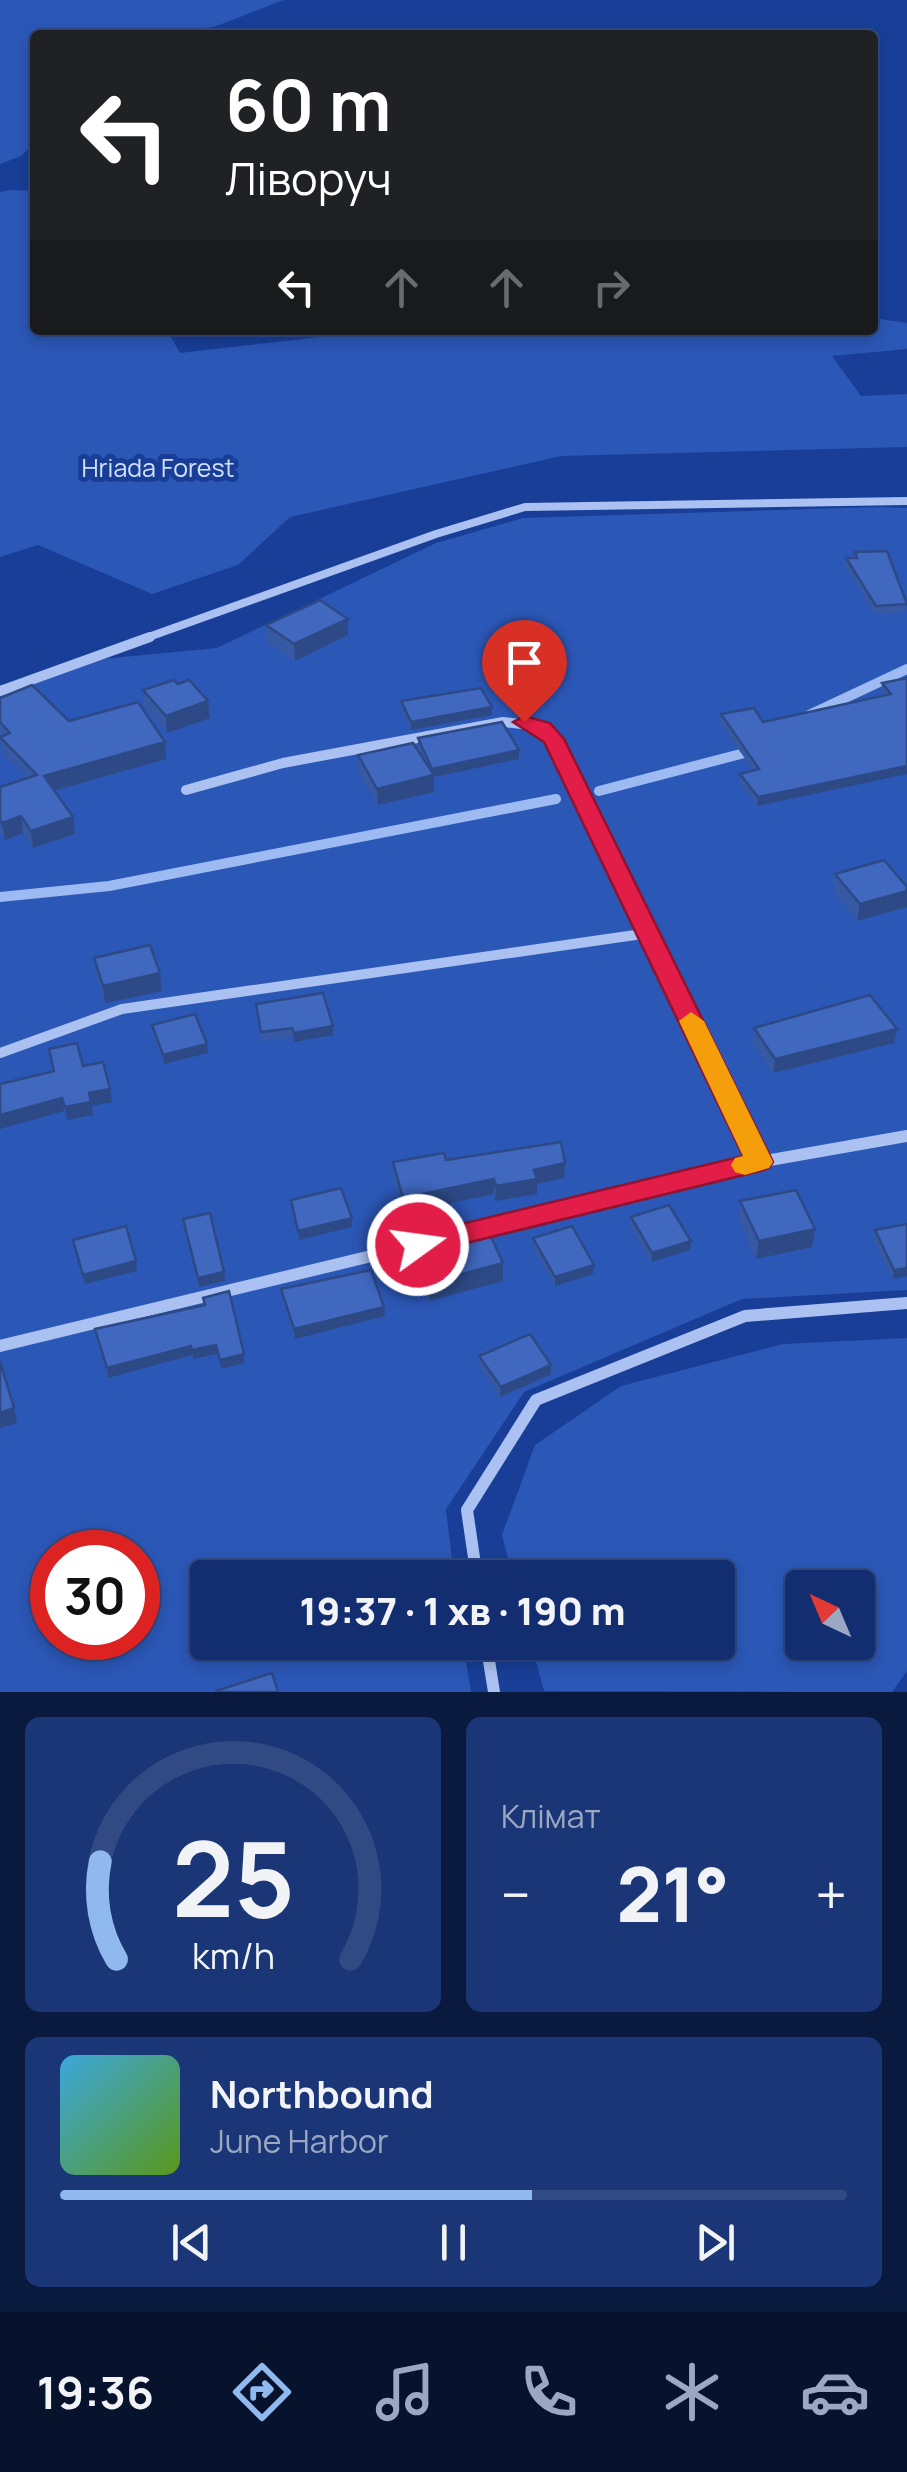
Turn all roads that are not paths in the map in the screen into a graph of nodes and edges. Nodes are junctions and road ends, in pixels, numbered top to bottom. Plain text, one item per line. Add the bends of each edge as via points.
1 (907, 501) edge
2 (0, 691) edge
3 (186, 790) dead end
4 (649, 933) junction
5 (0, 1052) edge
6 (907, 1136) edge
7 (760, 1162) junction
8 (907, 1304) edge
9 (0, 1346) edge
10 (474, 1560) edge
11 (489, 1660) edge
12 (494, 1692) edge

1 - 2 street via 525,506
3 - 4 street via 284,763 524,722 554,739
4 - 5 street via 122,1009
4 - 7 street
6 - 7 street
7 - 9 street
8 - 10 street via 744,1316 536,1400 467,1510
11 - 12 street

